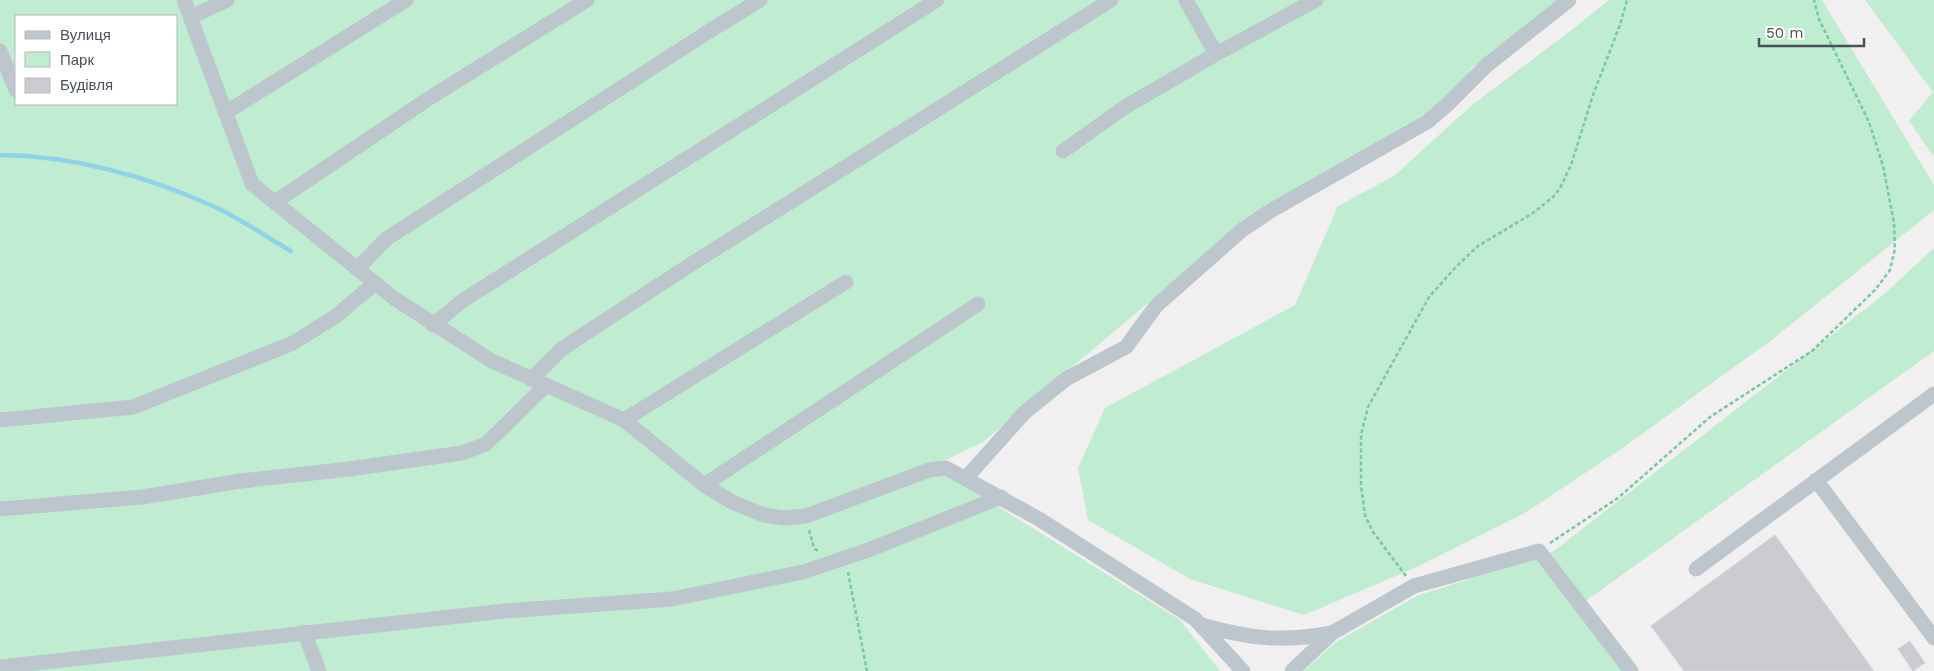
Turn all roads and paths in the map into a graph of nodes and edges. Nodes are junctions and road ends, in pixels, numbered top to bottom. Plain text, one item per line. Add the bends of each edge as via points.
1 (184, 0) edge
2 (227, 0) edge
3 (406, 0) edge
4 (587, 0) edge
5 (760, 0) edge
6 (937, 0) edge
7 (1111, 0) edge
8 (1186, 0) edge
9 (1316, 0) edge
10 (1569, 0) edge
11 (1627, 0) edge
12 (1814, 0) edge
13 (191, 17) junction
14 (0, 50) edge
15 (1216, 54) junction
16 (15, 88) edge
17 (225, 113) junction
18 (1063, 151) dead end
19 (275, 202) junction
20 (357, 269) junction
21 (846, 282) dead end
22 (374, 284) junction
23 (978, 304) dead end
24 (433, 325) junction
25 (532, 379) junction
26 (546, 386) junction
27 (1934, 394) edge
28 (0, 420) edge
29 (624, 420) junction
30 (966, 478) junction
31 (1816, 480) junction
32 (704, 485) junction
33 (1001, 498) junction
34 (0, 509) edge
35 (806, 516) junction
36 (1539, 551) junction
37 (831, 562) junction
38 (1696, 569) dead end
39 (1414, 586) junction
40 (1200, 624) junction
41 (304, 632) junction
42 (1332, 633) junction
43 (1934, 638) edge
44 (0, 667) edge
45 (318, 671) edge
46 (867, 671) edge
47 (1243, 671) edge
48 (1292, 671) edge
49 (1631, 671) edge

1 - 13 street
2 - 13 street
3 - 17 street
4 - 19 street via 428,98
5 - 20 street via 386,239
6 - 24 street via 462,301
7 - 25 street via 563,348
8 - 15 street
9 - 15 street
10 - 30 street via 1426,122 1242,230 1156,306 1126,347 1066,379 1024,413
11 - 39 path via 1571,165 1560,188 1533,213 1478,246 1429,297 1368,407 1361,436 1361,486 1365,515 1373,532
12 - 36 path via 1819,20 1869,122 1883,166 1894,223 1895,249 1890,270 1875,290 1812,351 1710,418 1618,498
13 - 17 street
14 - 16 street
15 - 18 street via 1125,107
17 - 19 street via 252,184
19 - 20 street
20 - 22 street
21 - 29 street
22 - 24 street
22 - 28 street via 336,316 293,343 134,407
23 - 32 street
24 - 25 street via 492,361
25 - 26 street
26 - 29 street
26 - 34 street via 486,444 462,453 142,497
27 - 31 street
29 - 32 street
30 - 33 street
30 - 35 street via 946,468 929,470
31 - 38 street
31 - 43 street
32 - 35 street via 734,503 764,515 784,518
33 - 37 street
33 - 40 street via 1039,519
35 - 37 path via 814,548
36 - 39 street
36 - 49 street
37 - 41 street via 803,572 672,599 504,611
37 - 46 path via 848,572
39 - 42 street
40 - 42 street via 1229,633 1277,638
40 - 47 street
41 - 44 street
41 - 45 street
42 - 48 street

